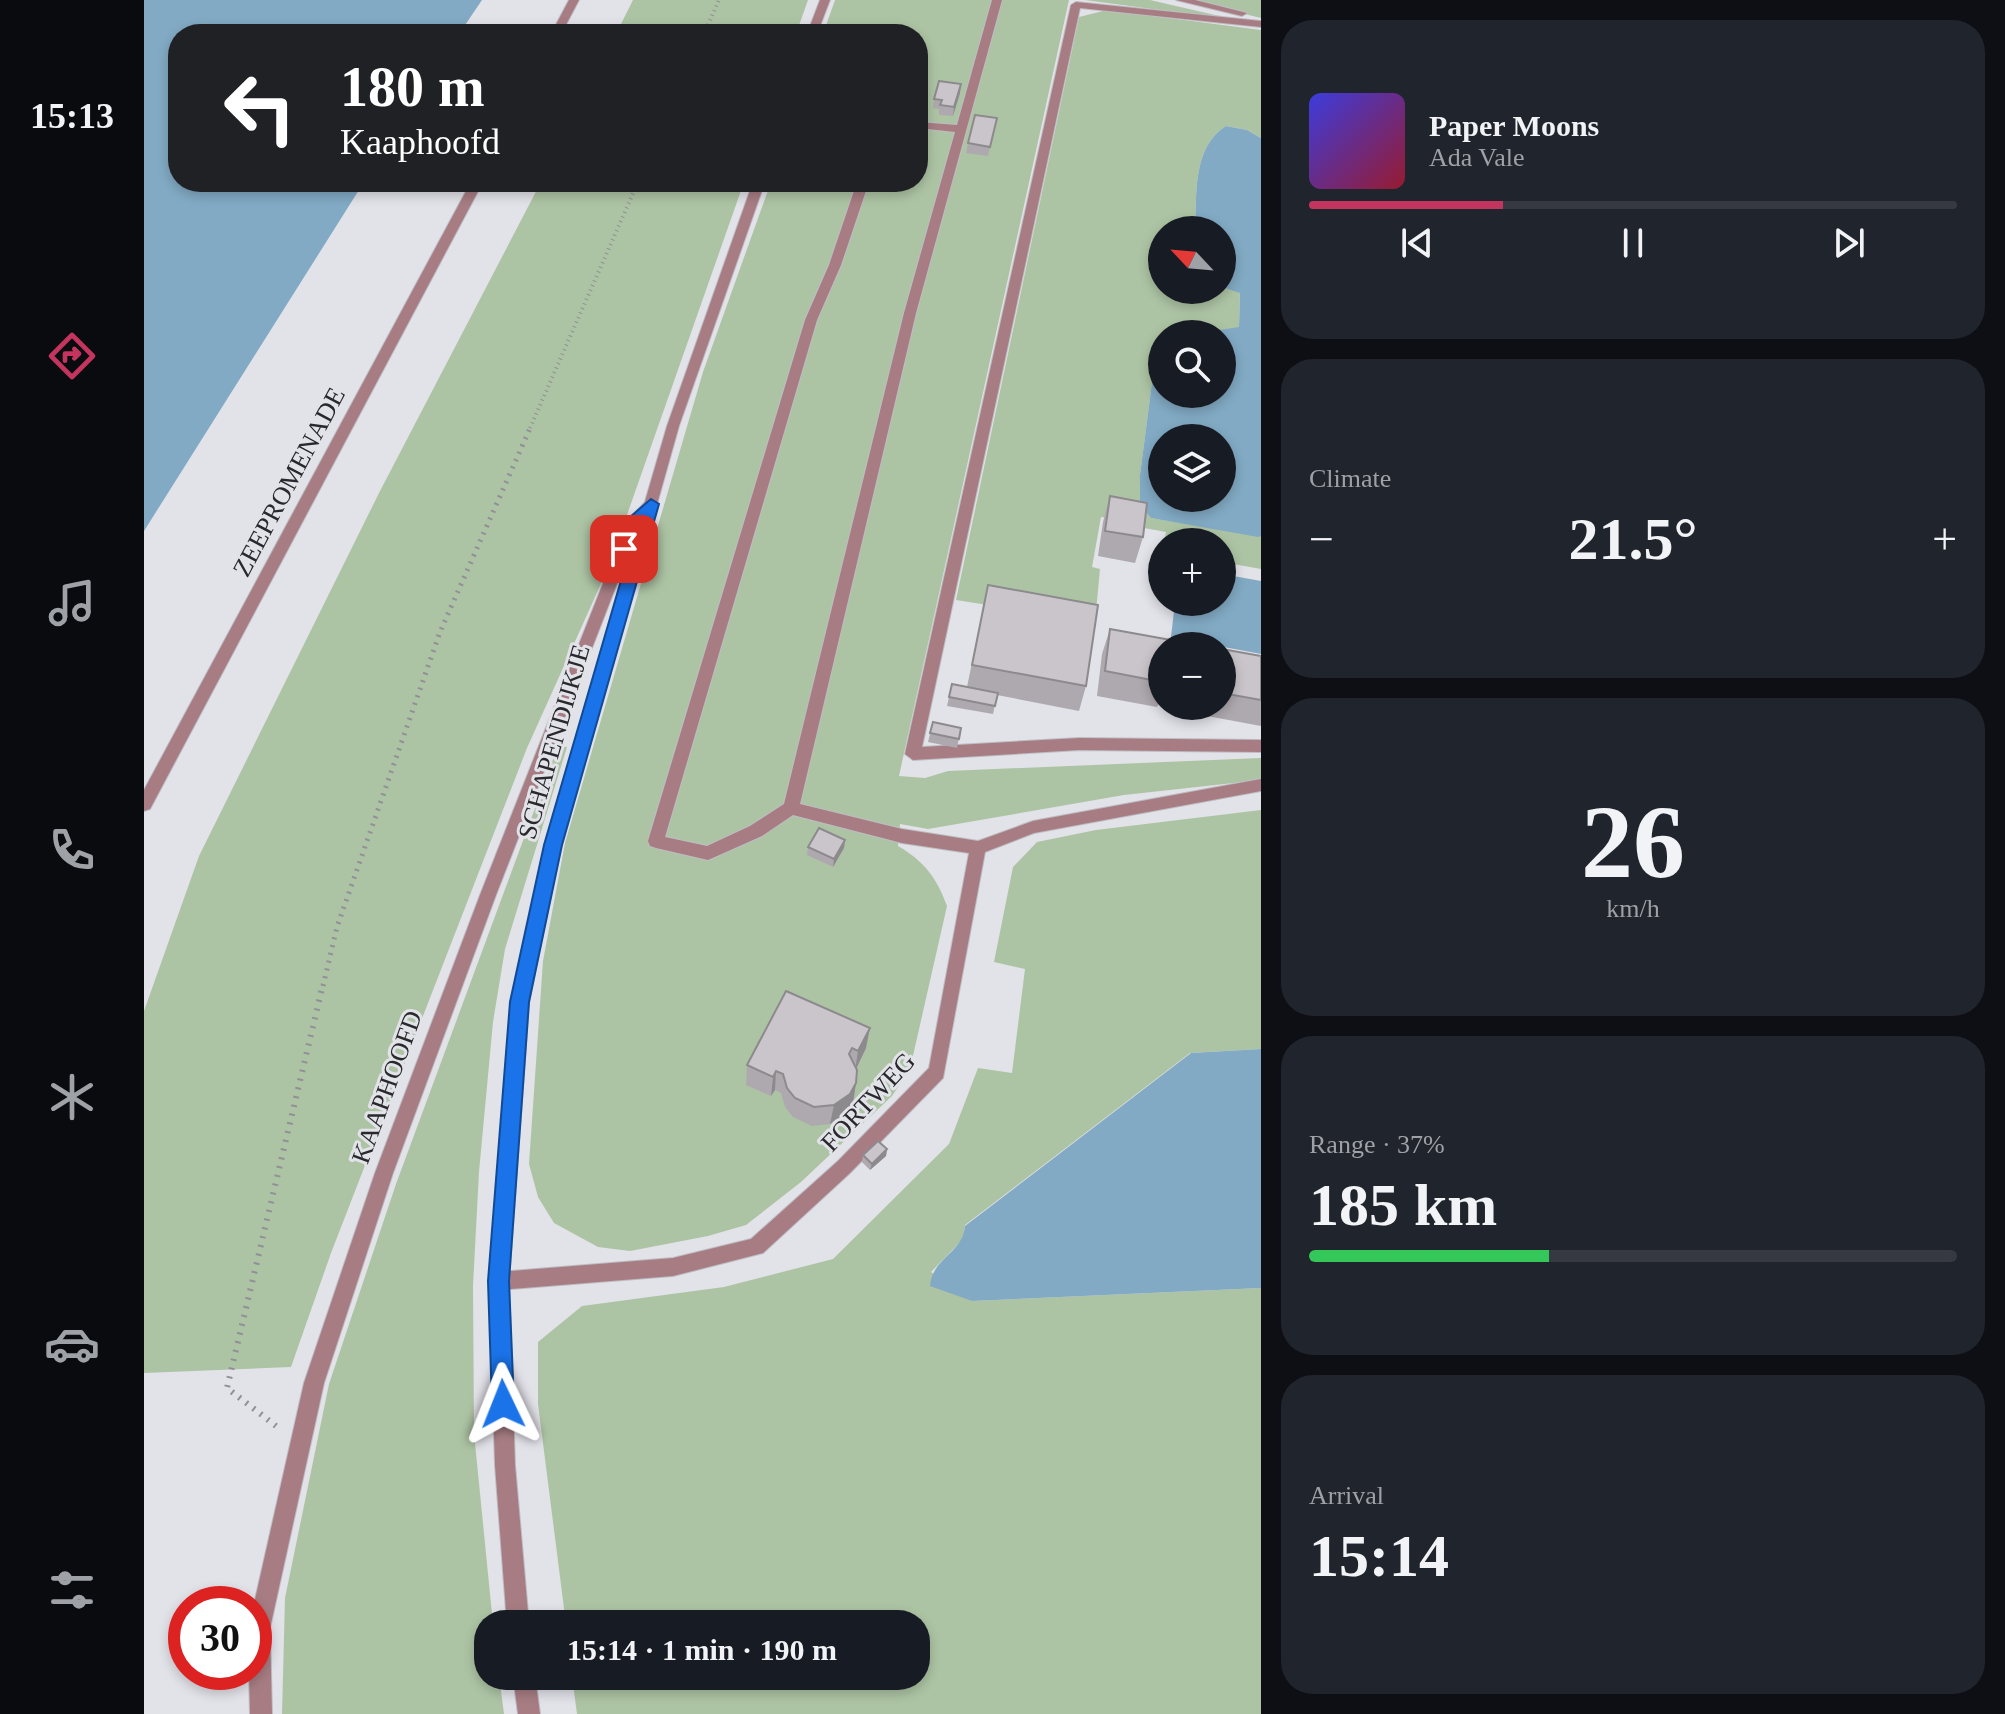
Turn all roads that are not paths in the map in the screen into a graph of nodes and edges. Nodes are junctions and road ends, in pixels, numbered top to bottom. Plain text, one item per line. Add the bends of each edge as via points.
1 (574, 0) edge
2 (825, 0) edge
3 (997, 0) edge
4 (1181, 0) edge
5 (1261, 22) edge
6 (561, 24) edge
7 (816, 24) edge
8 (928, 126) edge
9 (961, 129) junction
10 (472, 192) edge
11 (755, 192) edge
12 (860, 192) edge
13 (651, 504) junction
14 (1261, 746) edge
15 (1261, 785) edge
16 (144, 805) edge
17 (791, 808) junction
18 (978, 848) junction
19 (499, 1281) junction
20 (517, 1610) edge
21 (526, 1690) edge
22 (261, 1714) edge
23 (529, 1714) edge

1 - 6 street
2 - 7 street
3 - 9 street
4 - 5 street
5 - 14 street via 1076,5 913,754 1079,744
8 - 9 street
9 - 17 street via 910,313
10 - 16 street, ZEEPROMENADE
11 - 13 street, SCHAPENDIJKJE via 681,399
12 - 17 street via 811,320 656,841 708,853
13 - 19 street, SCHAPENDIJKJE via 553,845 520,1002
13 - 22 street, KAAPHOOFD via 635,520 384,1173 314,1383 259,1628
15 - 18 street via 1033,827
17 - 18 street via 902,836
18 - 19 street, FORTWEG via 937,1072 756,1247 673,1267
19 - 20 street, SCHAPENDIJKJE
21 - 23 street

